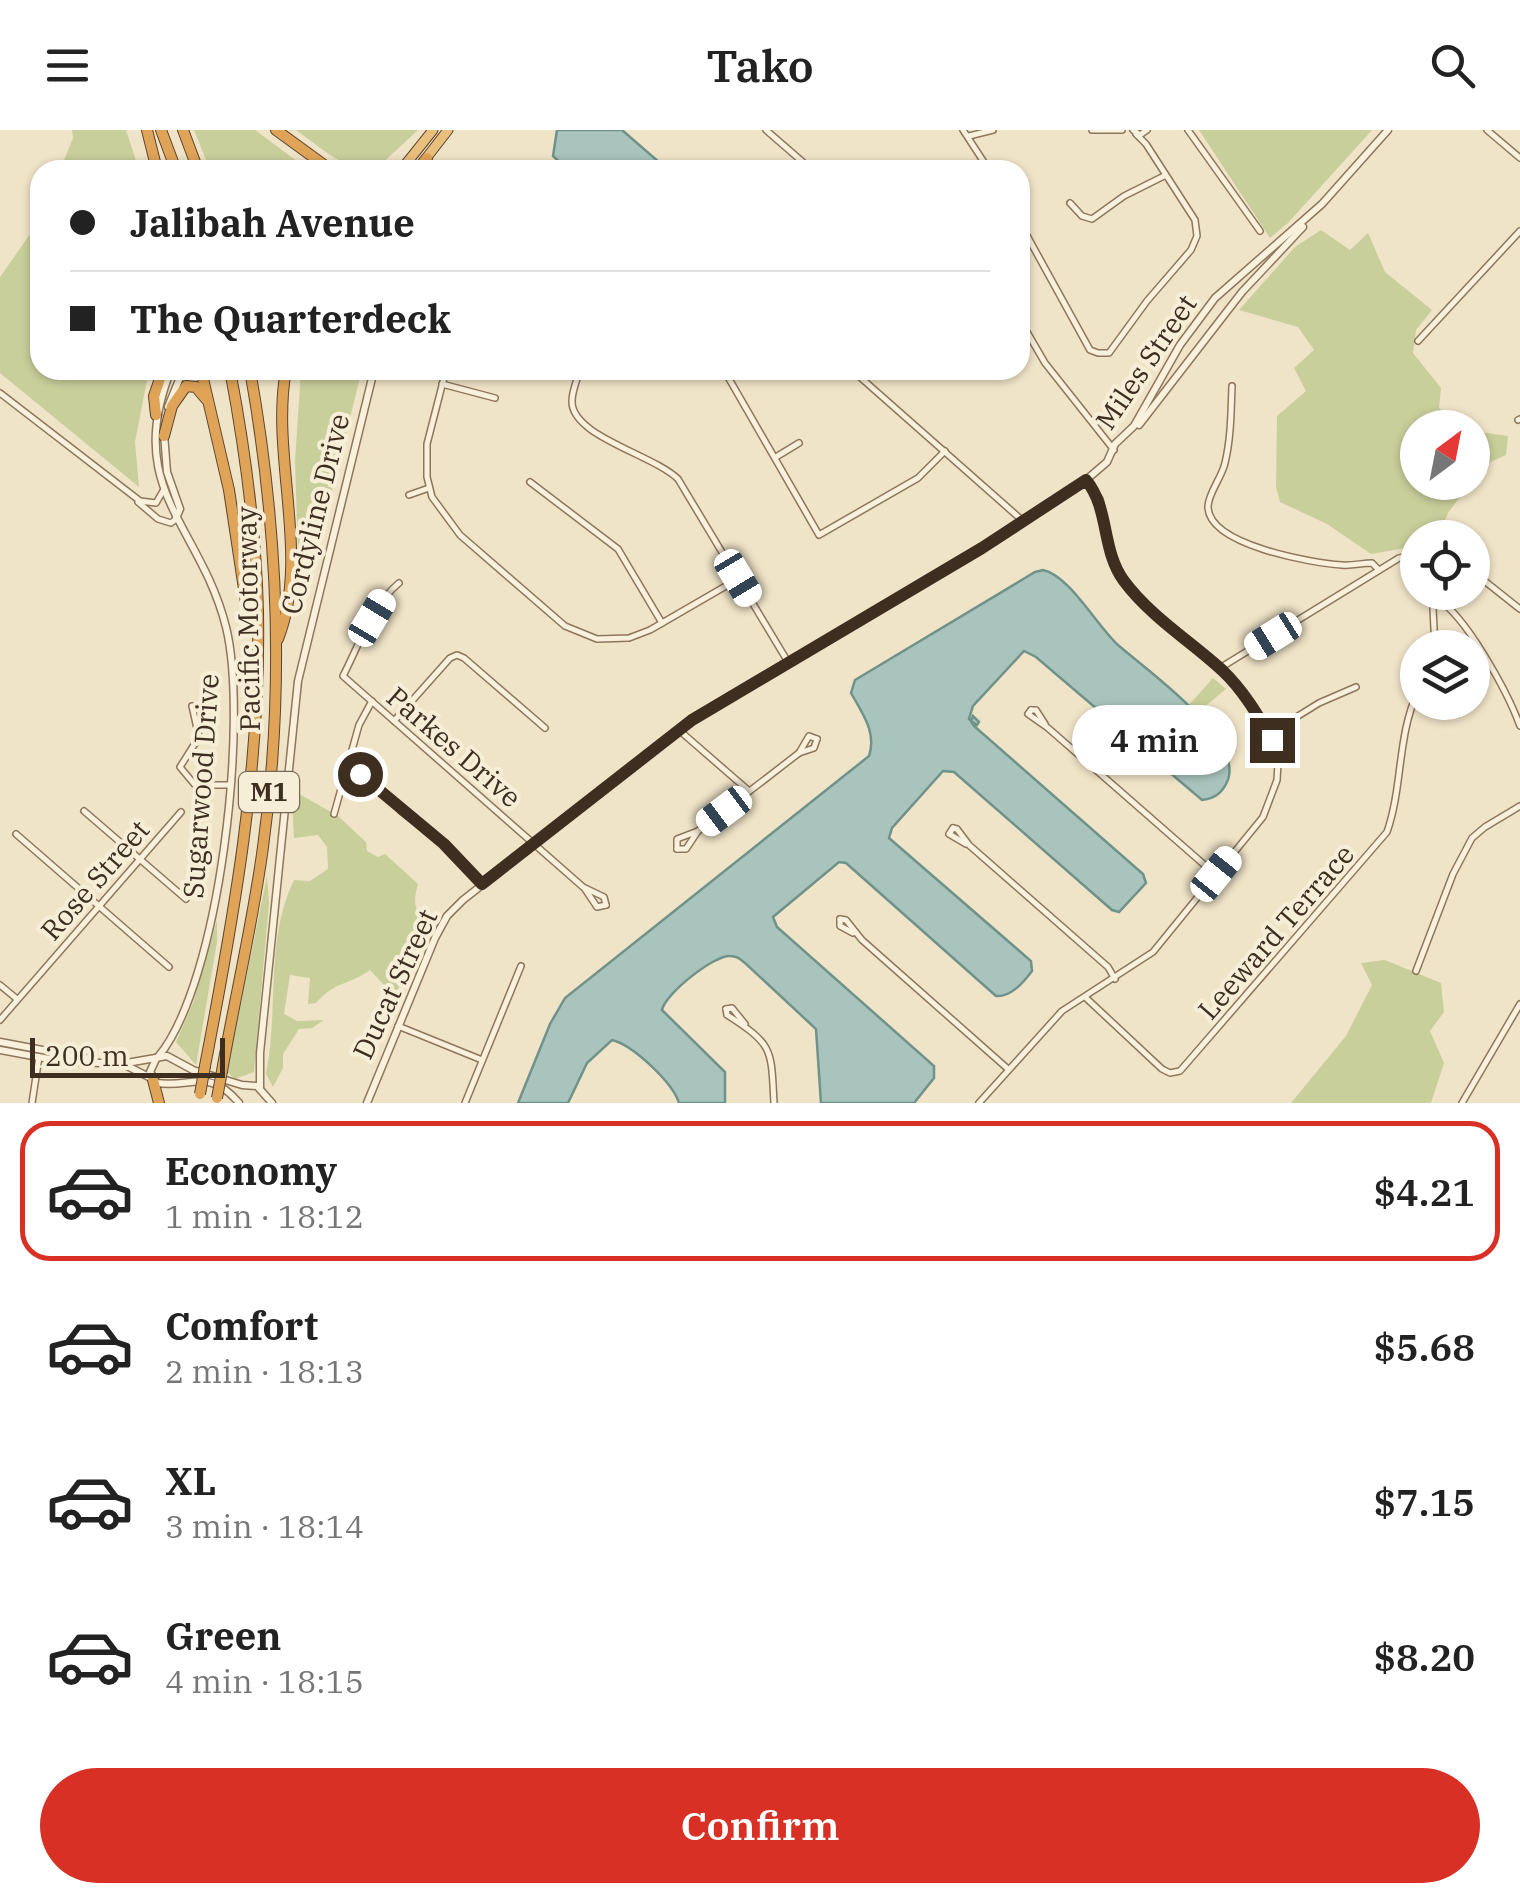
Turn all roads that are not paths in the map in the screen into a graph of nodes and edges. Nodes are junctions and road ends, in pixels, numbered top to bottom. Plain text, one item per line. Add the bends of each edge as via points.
1 (147, 130) edge
2 (162, 130) edge
3 (183, 130) edge
4 (276, 130) edge
5 (433, 130) edge
6 (448, 130) edge
7 (766, 130) edge
8 (963, 130) edge
9 (992, 130) edge
10 (1092, 130) edge
11 (1148, 130) edge
12 (1188, 130) edge
13 (1388, 130) edge
14 (1487, 130) edge
15 (1130, 131) edge
16 (970, 136) junction
17 (1146, 144) junction
18 (427, 158) edge
19 (1520, 158) edge
20 (154, 160) edge
21 (172, 160) edge
22 (194, 160) edge
23 (319, 160) edge
24 (409, 160) edge
25 (800, 160) edge
26 (983, 160) edge
27 (1164, 176) junction
28 (1070, 203) dead end
29 (1322, 204) junction
30 (1260, 231) dead end
31 (1520, 231) edge
32 (1030, 241) edge
33 (1030, 337) edge
34 (1418, 341) dead end
35 (162, 380) edge
36 (178, 380) edge
37 (204, 380) edge
38 (231, 380) edge
39 (251, 380) edge
40 (285, 380) edge
41 (371, 380) edge
42 (443, 380) edge
43 (577, 380) edge
44 (730, 380) edge
45 (863, 380) edge
46 (442, 384) junction
47 (1232, 386) dead end
48 (0, 393) edge
49 (495, 398) dead end
50 (210, 404) junction
51 (156, 415) joint
52 (164, 436) junction
53 (799, 443) dead end
54 (1114, 450) junction
55 (945, 452) junction
56 (775, 458) junction
57 (1086, 480) junction
58 (530, 482) dead end
59 (118, 484) junction
60 (429, 488) junction
61 (163, 491) junction
62 (409, 495) dead end
63 (176, 519) junction
64 (1023, 521) junction
65 (1400, 558) edge
66 (1379, 570) junction
67 (738, 578) junction
68 (398, 582) dead end
69 (1490, 585) edge
70 (1520, 609) edge
71 (1449, 610) edge
72 (258, 612) junction
73 (662, 622) junction
74 (276, 644) junction
75 (788, 662) junction
76 (1220, 668) junction
77 (1356, 687) dead end
78 (372, 701) junction
79 (192, 706) dead end
80 (1407, 720) edge
81 (394, 721) junction
82 (1047, 726) dead end
83 (1520, 726) edge
84 (545, 728) dead end
85 (679, 730) junction
86 (1269, 734) junction
87 (799, 753) dead end
88 (346, 767) junction
89 (229, 785) junction
90 (749, 791) junction
91 (1520, 806) edge
92 (84, 811) dead end
93 (181, 812) dead end
94 (334, 814) dead end
95 (698, 831) junction
96 (16, 834) dead end
97 (533, 844) junction
98 (969, 845) dead end
99 (140, 858) junction
100 (1216, 874) junction
101 (482, 884) junction
102 (584, 887) junction
103 (186, 899) dead end
104 (99, 906) junction
105 (856, 934) dead end
106 (521, 966) dead end
107 (169, 967) dead end
108 (1416, 971) dead end
109 (1114, 978) junction
110 (0, 985) edge
111 (1085, 996) junction
112 (17, 1000) junction
113 (1520, 1004) edge
114 (0, 1020) edge
115 (398, 1026) junction
116 (750, 1030) junction
117 (0, 1046) edge
118 (24, 1046) junction
119 (48, 1050) junction
120 (38, 1058) junction
121 (158, 1058) junction
122 (482, 1060) junction
123 (96, 1061) junction
124 (122, 1064) junction
125 (1008, 1069) junction
126 (152, 1079) junction
127 (262, 1091) junction
128 (199, 1099) edge
129 (216, 1100) edge
130 (32, 1103) edge
131 (158, 1103) edge
132 (239, 1103) edge
133 (268, 1103) edge
134 (366, 1103) edge
135 (465, 1103) edge
136 (774, 1103) edge
137 (979, 1103) edge
138 (1462, 1103) edge

1 - 20 highway
2 - 21 highway
3 - 22 highway
4 - 23 highway
5 - 24 highway
6 - 18 highway
7 - 25 street
8 - 16 street
9 - 16 street
10 - 15 street
11 - 15 street
11 - 17 street
12 - 30 street
13 - 29 street, Miles Street
14 - 19 street
15 - 17 street
16 - 26 street
17 - 27 street
27 - 28 street via 1092,219
27 - 32 street via 1195,220 1197,236 1110,352 1090,350
29 - 54 street, Miles Street
29 - 54 street, Miles Street via 1215,298
31 - 34 street
33 - 54 street
35 - 51 highway via 154,396
36 - 52 street, Sugarwood Drive
37 - 50 highway
38 - 72 highway, Pacific Motorway / M1
39 - 74 highway, Pacific Motorway / M1 via 270,506
40 - 74 highway via 290,580
41 - 127 street, Cordyline Drive via 292,714 260,1053
42 - 46 street
43 - 67 street via 572,400 578,420 678,479
44 - 56 street
45 - 55 street
46 - 49 street
46 - 60 street via 427,444
47 - 66 street via 1230,440 1210,498 1211,518 1244,543 1266,550 1338,565 1372,563
48 - 59 street
50 - 52 highway via 196,387 186,386
50 - 72 highway via 247,608
51 - 61 street, Sugarwood Drive
52 - 63 street, Sugarwood Drive via 180,510
53 - 56 street
54 - 57 street, Ducat Street
55 - 56 street via 918,478 819,535
55 - 64 street
57 - 64 street, Ducat Street
57 - 76 street via 1100,499 1124,582
58 - 73 street via 618,549
59 - 61 street via 147,504 158,502
59 - 63 street via 160,520
60 - 62 street
60 - 73 street via 450,526 573,631 620,640
61 - 63 street, Sugarwood Drive
63 - 89 street, Sugarwood Drive via 226,629 233,670
64 - 75 street, Ducat Street
65 - 66 street
66 - 76 street
67 - 73 street
67 - 75 street
68 - 78 street, Parkes Drive via 344,676
69 - 70 street
71 - 83 street via 1507,690
72 - 128 highway, Pacific Motorway / M1, bridge via 249,803
74 - 129 highway, Pacific Motorway / M1, bridge via 263,848
75 - 85 street, Ducat Street
76 - 86 street
77 - 86 street
78 - 81 street, Parkes Drive
78 - 88 street
79 - 89 street via 200,737 180,767 194,786
80 - 111 street, Leeward Terrace via 1388,832 1180,1072 1162,1069
81 - 84 street via 456,655
81 - 97 street, Parkes Drive
82 - 100 street
85 - 90 street
85 - 97 street, Ducat Street
86 - 100 street via 1278,770 1272,800
87 - 90 street
88 - 94 street
88 - 101 street via 381,789
89 - 121 street, Sugarwood Drive via 214,917 177,1029
90 - 95 street
91 - 108 street via 1472,838
92 - 99 street
93 - 99 street, Rose Street
95 - 95 street via 686,849 677,849 678,839
96 - 104 street
97 - 101 street, Ducat Street
97 - 102 street, Parkes Drive
98 - 109 street
99 - 103 street
99 - 104 street, Rose Street
100 - 109 street via 1152,952
101 - 115 street, Ducat Street via 442,923
102 - 102 street, Parkes Drive via 604,897 606,905 598,908
104 - 107 street
104 - 112 street, Rose Street
105 - 125 street
106 - 122 street
109 - 111 street
110 - 112 street
111 - 125 street
112 - 114 street, Rose Street
113 - 138 street
115 - 122 street
115 - 134 street, Ducat Street
116 - 116 street via 726,1016 726,1009 732,1008
116 - 136 street via 771,1054
117 - 118 street
117 - 120 street
118 - 119 street
118 - 120 street
119 - 120 street
119 - 123 street
120 - 123 street
120 - 130 street
121 - 124 street
121 - 126 street, Sugarwood Drive
121 - 127 street
122 - 135 street
123 - 124 street
124 - 126 street
125 - 137 street
126 - 131 highway
126 - 132 street via 209,1082
127 - 133 street

